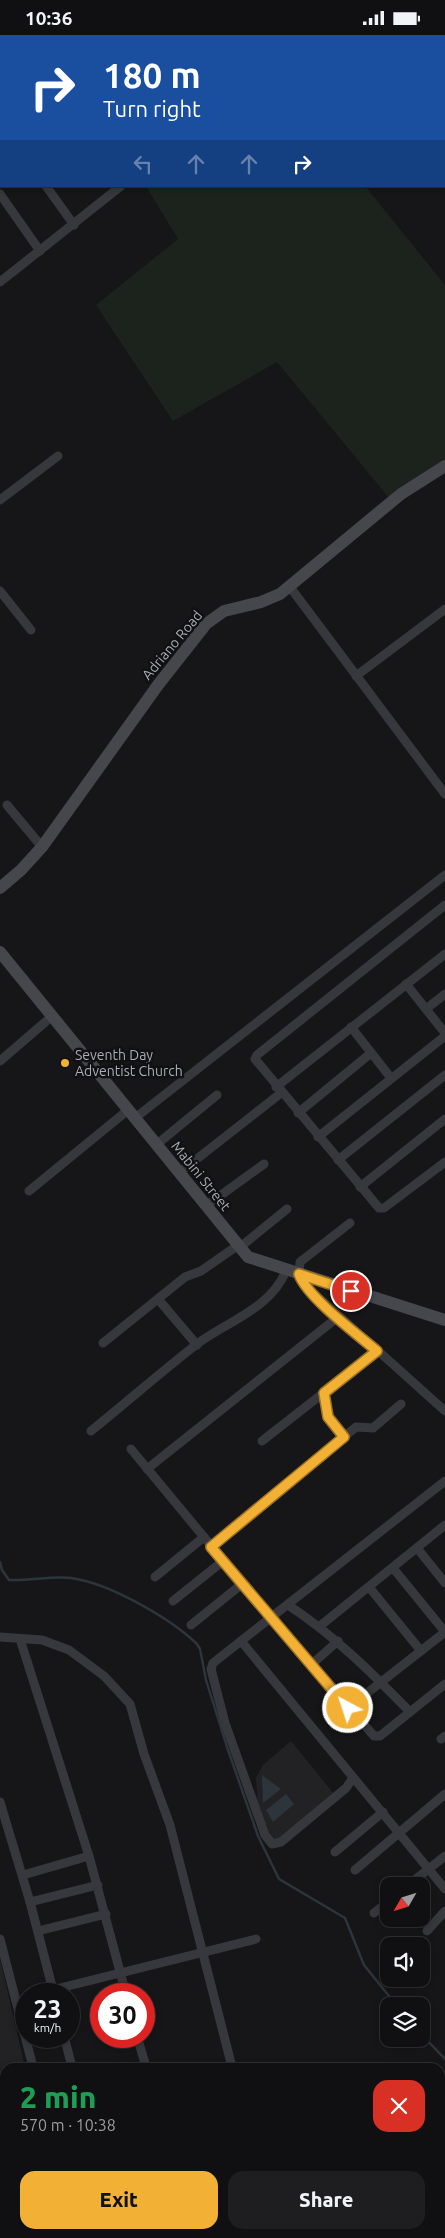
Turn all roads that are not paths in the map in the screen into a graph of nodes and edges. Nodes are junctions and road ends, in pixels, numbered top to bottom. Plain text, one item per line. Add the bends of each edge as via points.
1 (47, 187) edge
2 (115, 188) edge
3 (0, 194) edge
4 (74, 225) junction
5 (40, 251) junction
6 (2, 277) edge
7 (58, 456) dead end
8 (445, 466) edge
9 (0, 499) edge
10 (290, 587) junction
11 (0, 591) edge
12 (445, 609) edge
13 (31, 630) dead end
14 (356, 676) junction
15 (445, 794) edge
16 (7, 805) dead end
17 (42, 847) junction
18 (445, 875) edge
19 (0, 888) edge
20 (445, 905) edge
21 (0, 952) edge
22 (445, 953) edge
23 (406, 984) junction
24 (445, 994) edge
25 (426, 1009) junction
26 (51, 1017) junction
27 (351, 1027) junction
28 (445, 1035) edge
29 (371, 1053) junction
30 (0, 1060) edge
31 (445, 1075) edge
32 (391, 1078) junction
33 (279, 1090) junction
34 (217, 1095) dead end
35 (298, 1113) junction
36 (131, 1114) junction
37 (445, 1119) edge
38 (318, 1137) junction
39 (156, 1145) junction
40 (338, 1160) junction
41 (445, 1161) edge
42 (264, 1164) dead end
43 (179, 1173) junction
44 (360, 1187) junction
45 (28, 1191) dead end
46 (206, 1206) junction
47 (287, 1209) dead end
48 (350, 1223) dead end
49 (238, 1247) junction
50 (293, 1273) junction
51 (158, 1299) junction
52 (338, 1317) junction
53 (445, 1320) edge
54 (103, 1343) dead end
55 (196, 1345) junction
56 (377, 1351) junction
57 (324, 1393) junction
58 (401, 1404) dead end
59 (445, 1411) edge
60 (91, 1431) dead end
61 (344, 1437) junction
62 (262, 1441) dead end
63 (131, 1449) dead end
64 (147, 1469) junction
65 (445, 1481) edge
66 (443, 1530) edge
67 (204, 1537) junction
68 (211, 1547) junction
69 (416, 1548) junction
70 (223, 1561) junction
71 (393, 1567) junction
72 (155, 1577) dead end
73 (445, 1583) edge
74 (242, 1584) junction
75 (369, 1587) junction
76 (173, 1601) dead end
77 (288, 1605) junction
78 (271, 1619) junction
79 (191, 1625) dead end
80 (320, 1626) junction
81 (445, 1632) edge
82 (0, 1637) edge
83 (20, 1639) junction
84 (241, 1641) junction
85 (338, 1641) junction
86 (421, 1651) junction
87 (312, 1664) junction
88 (381, 1683) junction
89 (445, 1684) edge
90 (348, 1708) junction
91 (410, 1712) junction
92 (354, 1778) junction
93 (445, 1794) edge
94 (0, 1802) edge
95 (382, 1812) junction
96 (399, 1833) junction
97 (335, 1852) dead end
98 (445, 1855) edge
99 (89, 1857) junction
100 (429, 1869) junction
101 (355, 1870) dead end
102 (23, 1875) junction
103 (419, 1877) edge
104 (98, 1885) junction
105 (445, 1889) edge
106 (30, 1902) junction
107 (380, 1908) edge
108 (445, 1911) edge
109 (374, 1913) dead end
110 (106, 1914) junction
111 (38, 1931) junction
112 (427, 1931) dead end
113 (0, 1939) edge
114 (256, 1939) dead end
115 (203, 1953) junction
116 (120, 1972) junction
117 (51, 1983) edge
118 (80, 1983) edge
119 (123, 1983) edge
120 (15, 1996) edge
121 (28, 2048) edge
122 (67, 2048) edge
123 (140, 2048) edge
124 (32, 2063) edge
125 (71, 2063) edge
126 (145, 2063) edge
127 (231, 2063) edge

1 - 4 street
2 - 4 street
3 - 5 street
4 - 5 street
5 - 6 street
7 - 9 street
8 - 10 street, Adriano Road via 400,494
10 - 14 street
10 - 17 street, Adriano Road via 271,599 224,611 206,624 158,685
11 - 13 street
12 - 14 street
14 - 15 street
16 - 17 street
17 - 19 street, Adriano Road via 21,871
18 - 36 street
20 - 33 street via 257,1055 255,1061
21 - 26 street, Mabini Street
22 - 23 street
23 - 25 street
23 - 27 street
24 - 25 street
25 - 28 street
26 - 30 street
26 - 36 street, Mabini Street
27 - 29 street
27 - 33 street
28 - 32 street
29 - 32 street
29 - 35 street
31 - 40 street
32 - 38 street
33 - 35 street
33 - 43 street
34 - 39 street
35 - 38 street
36 - 39 street, Mabini Street
36 - 45 street
37 - 44 street
38 - 40 street
39 - 43 street, Mabini Street
40 - 44 street
41 - 44 street via 384,1208 377,1207
42 - 46 street
43 - 46 street, Mabini Street
46 - 49 street, Mabini Street
47 - 49 street
48 - 50 street via 303,1259
49 - 50 street, Mabini Street via 253,1260
49 - 51 street via 201,1271 184,1277
50 - 52 street
50 - 53 street, Mabini Street
50 - 55 street via 259,1306 230,1321
51 - 54 street
51 - 55 street
52 - 56 street
52 - 64 street
55 - 60 street
56 - 57 street
56 - 59 street
57 - 61 street via 328,1417
57 - 62 street
58 - 61 street via 373,1428 356,1427
61 - 68 street
63 - 64 street
64 - 67 street
65 - 77 street
66 - 69 street
67 - 68 street
67 - 72 street
68 - 70 street
69 - 71 street
69 - 73 street
70 - 74 street
70 - 76 street
71 - 75 street
71 - 81 street
74 - 78 street
74 - 79 street
75 - 80 street
75 - 86 street
77 - 78 street
77 - 80 street
78 - 84 street
78 - 87 street
80 - 85 street
81 - 86 street
82 - 83 street
83 - 99 street
83 - 115 street via 42,1640 69,1650 104,1676 130,1704 170,1825
84 - 92 street
84 - 92 street via 213,1663 211,1669 225,1723 269,1841 281,1842
85 - 87 street
85 - 88 street
86 - 88 street
87 - 90 street
88 - 90 street
88 - 91 street
89 - 91 street
90 - 91 street via 375,1737
92 - 95 street
93 - 96 street
94 - 102 street
95 - 96 street
95 - 97 street
96 - 100 street
96 - 101 street
98 - 100 street
99 - 102 street
99 - 104 street
100 - 103 street
100 - 105 street
102 - 106 street
104 - 106 street
104 - 110 street
106 - 111 street
107 - 109 street
108 - 112 street
110 - 111 street
110 - 116 street
111 - 117 street
113 - 120 street
114 - 115 street
115 - 116 street
115 - 127 street
116 - 118 street
116 - 119 street
121 - 124 street
122 - 125 street
123 - 126 street

